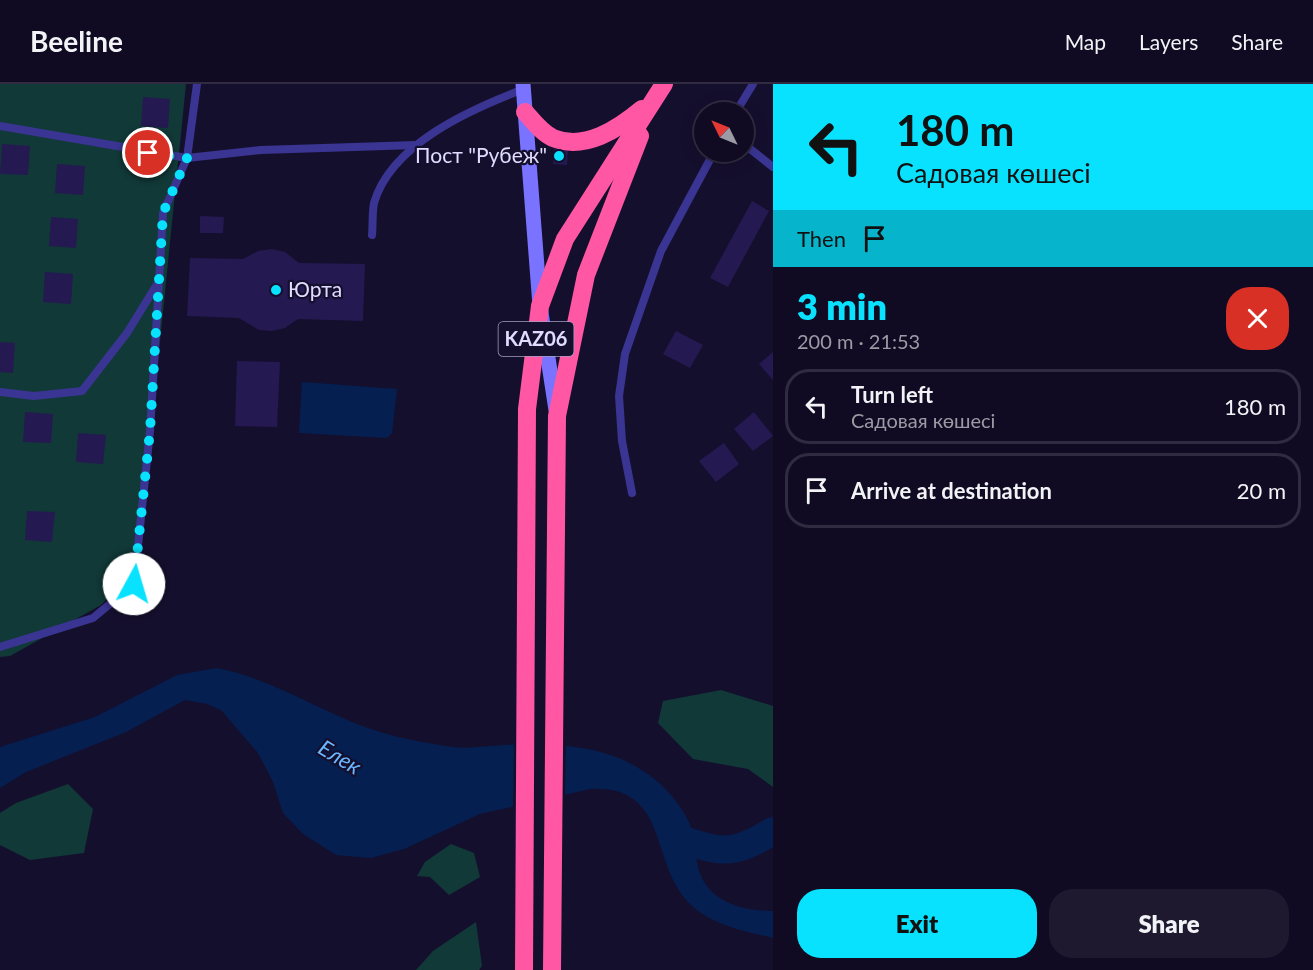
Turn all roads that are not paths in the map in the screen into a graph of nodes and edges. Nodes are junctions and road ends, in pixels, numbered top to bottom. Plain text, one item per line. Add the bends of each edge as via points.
1 (197, 84) edge
2 (753, 84) edge
3 (524, 87) edge
4 (660, 91) edge
5 (742, 102) edge
6 (525, 112) junction
7 (0, 126) edge
8 (416, 145) junction
9 (754, 152) edge
10 (187, 158) junction
11 (709, 162) edge
12 (773, 167) edge
13 (372, 235) dead end
14 (159, 281) junction
15 (540, 306) junction
16 (0, 392) edge
17 (557, 416) junction
18 (632, 494) dead end
19 (0, 647) edge
20 (524, 970) edge
21 (552, 970) edge

1 - 10 lane
2 - 5 lane
3 - 6 street
3 - 8 lane via 483,104
4 - 6 highway via 629,120 584,141 567,142 551,137
4 - 15 highway, KАZ06 via 565,239
4 - 17 highway, KАZ06 via 586,275
6 - 15 street
7 - 10 lane
8 - 10 lane via 261,150
8 - 13 lane via 387,176 374,204
9 - 12 lane
10 - 14 lane via 163,213
11 - 18 lane via 661,251 625,354 619,396
14 - 16 lane via 127,333 82,391 34,396
14 - 19 lane via 150,431 134,584 93,618
15 - 17 street
15 - 20 highway, KАZ06 via 526,409
17 - 21 highway, KАZ06

